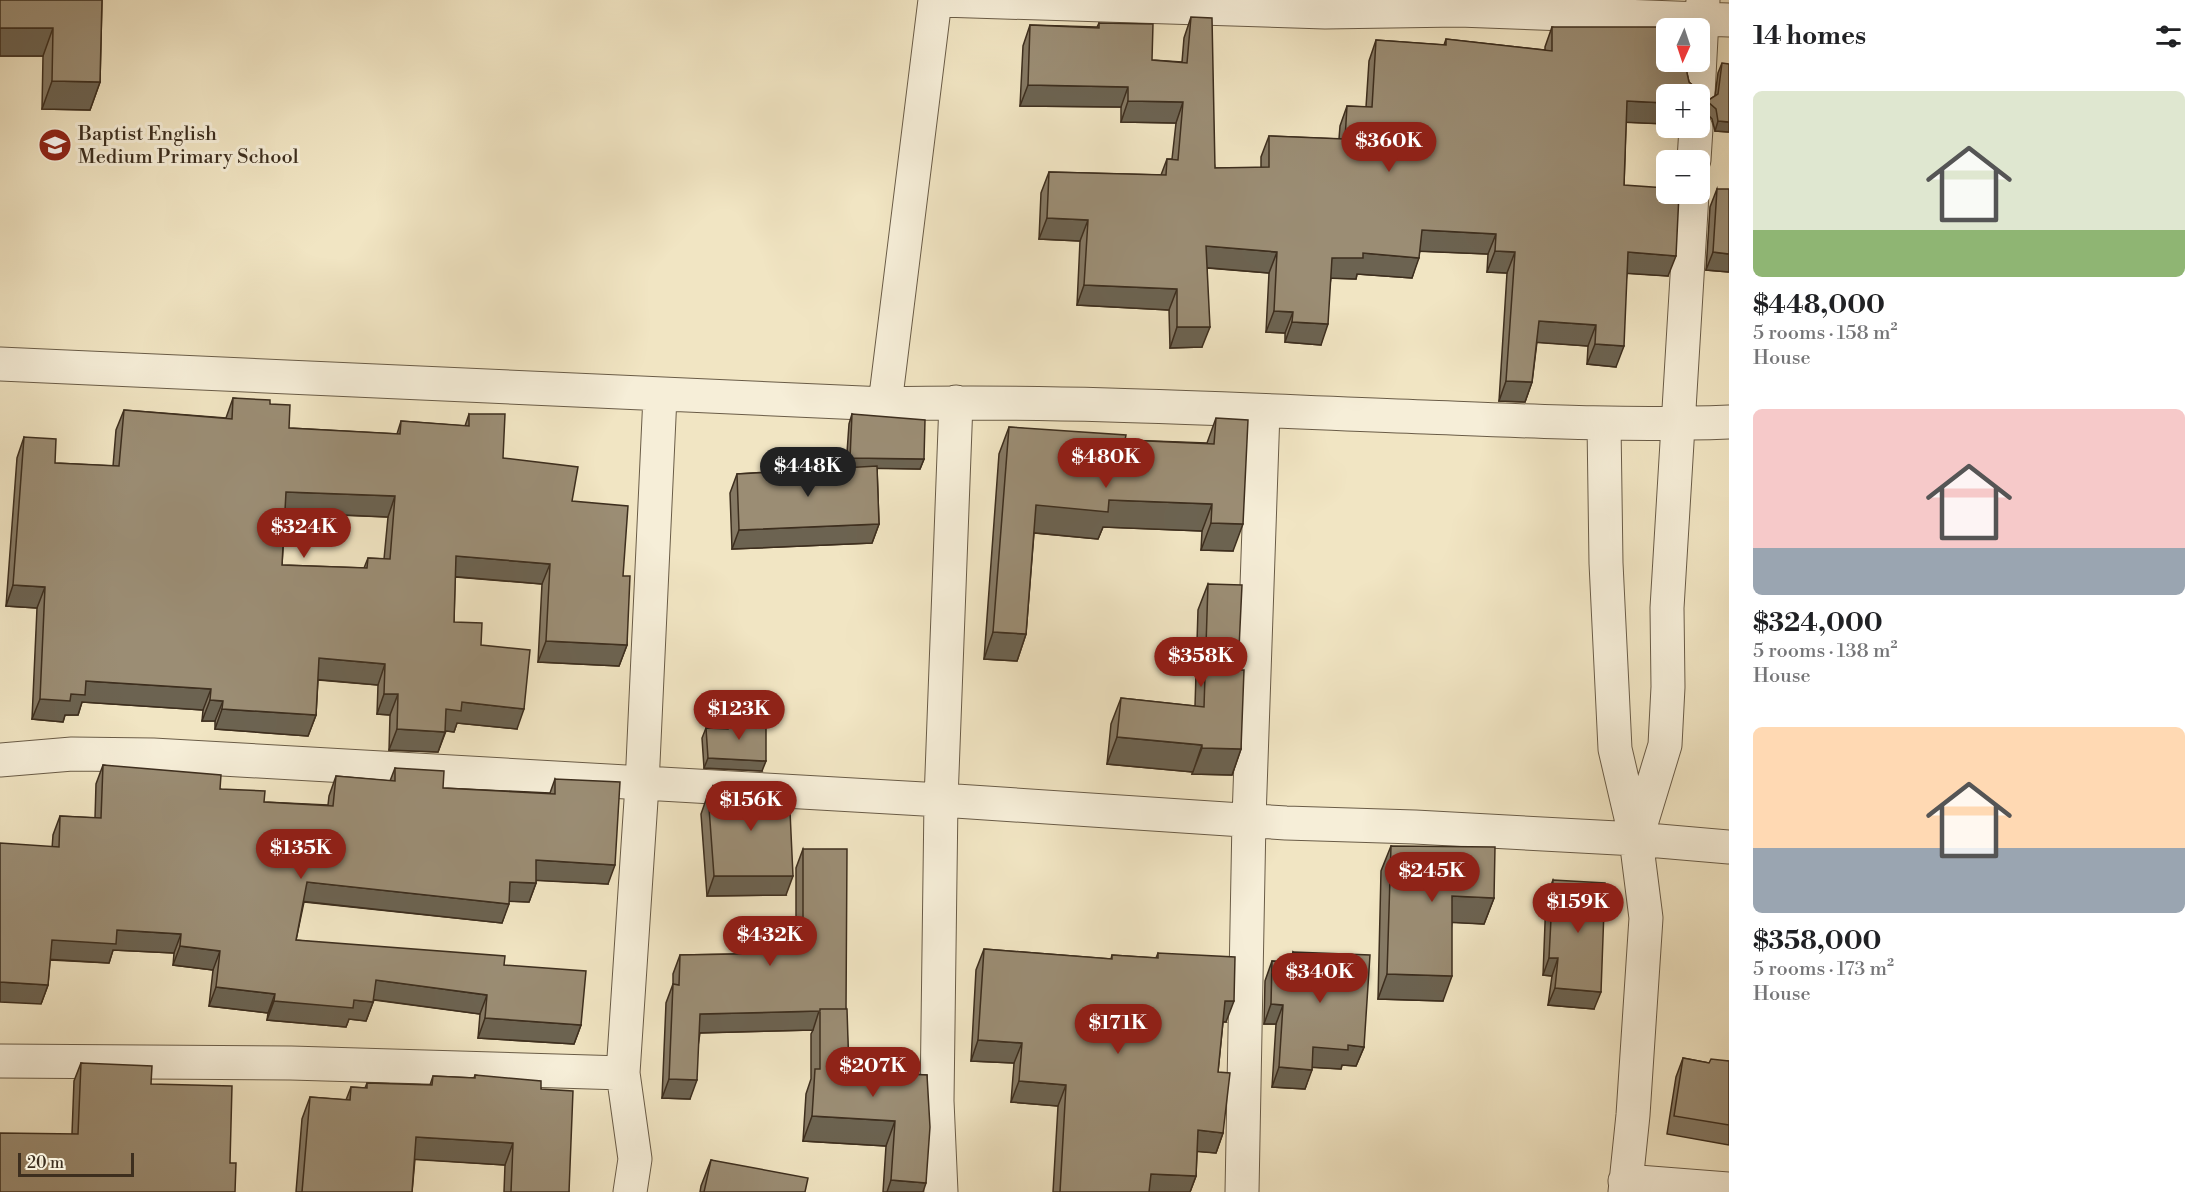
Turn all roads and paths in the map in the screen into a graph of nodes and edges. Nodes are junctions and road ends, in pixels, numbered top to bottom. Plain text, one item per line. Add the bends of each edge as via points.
1 (935, 0) edge
2 (941, 0) edge
3 (1325, 6) edge
4 (1712, 12) edge
5 (1700, 84) edge
6 (1691, 204) edge
7 (0, 364) edge
8 (660, 396) junction
9 (956, 402) junction
10 (885, 404) junction
11 (1263, 411) junction
12 (1729, 422) edge
13 (1604, 424) junction
14 (1678, 424) junction
15 (0, 760) edge
16 (642, 784) junction
17 (940, 800) junction
18 (1250, 819) junction
19 (1636, 839) junction
20 (1729, 847) edge
21 (0, 1061) edge
22 (623, 1073) junction
23 (1625, 1187) edge
24 (1729, 1189) edge
25 (630, 1192) edge
26 (941, 1192) edge
27 (1242, 1192) edge

1 - 10 street
2 - 3 street
3 - 4 street
4 - 5 street
6 - 14 street
7 - 8 street
8 - 10 street
8 - 16 street
9 - 10 street
9 - 11 street
9 - 17 street
11 - 13 street
11 - 18 street
12 - 14 street
13 - 14 street
13 - 19 street via 1615,749
14 - 19 street via 1667,608 1665,745
15 - 16 street via 72,754 153,755
16 - 17 street
16 - 22 street
17 - 18 street
17 - 26 street via 937,1101
18 - 19 street
18 - 27 street
19 - 20 street
19 - 23 street via 1646,918
21 - 22 street
22 - 25 street via 635,1159
23 - 24 street

